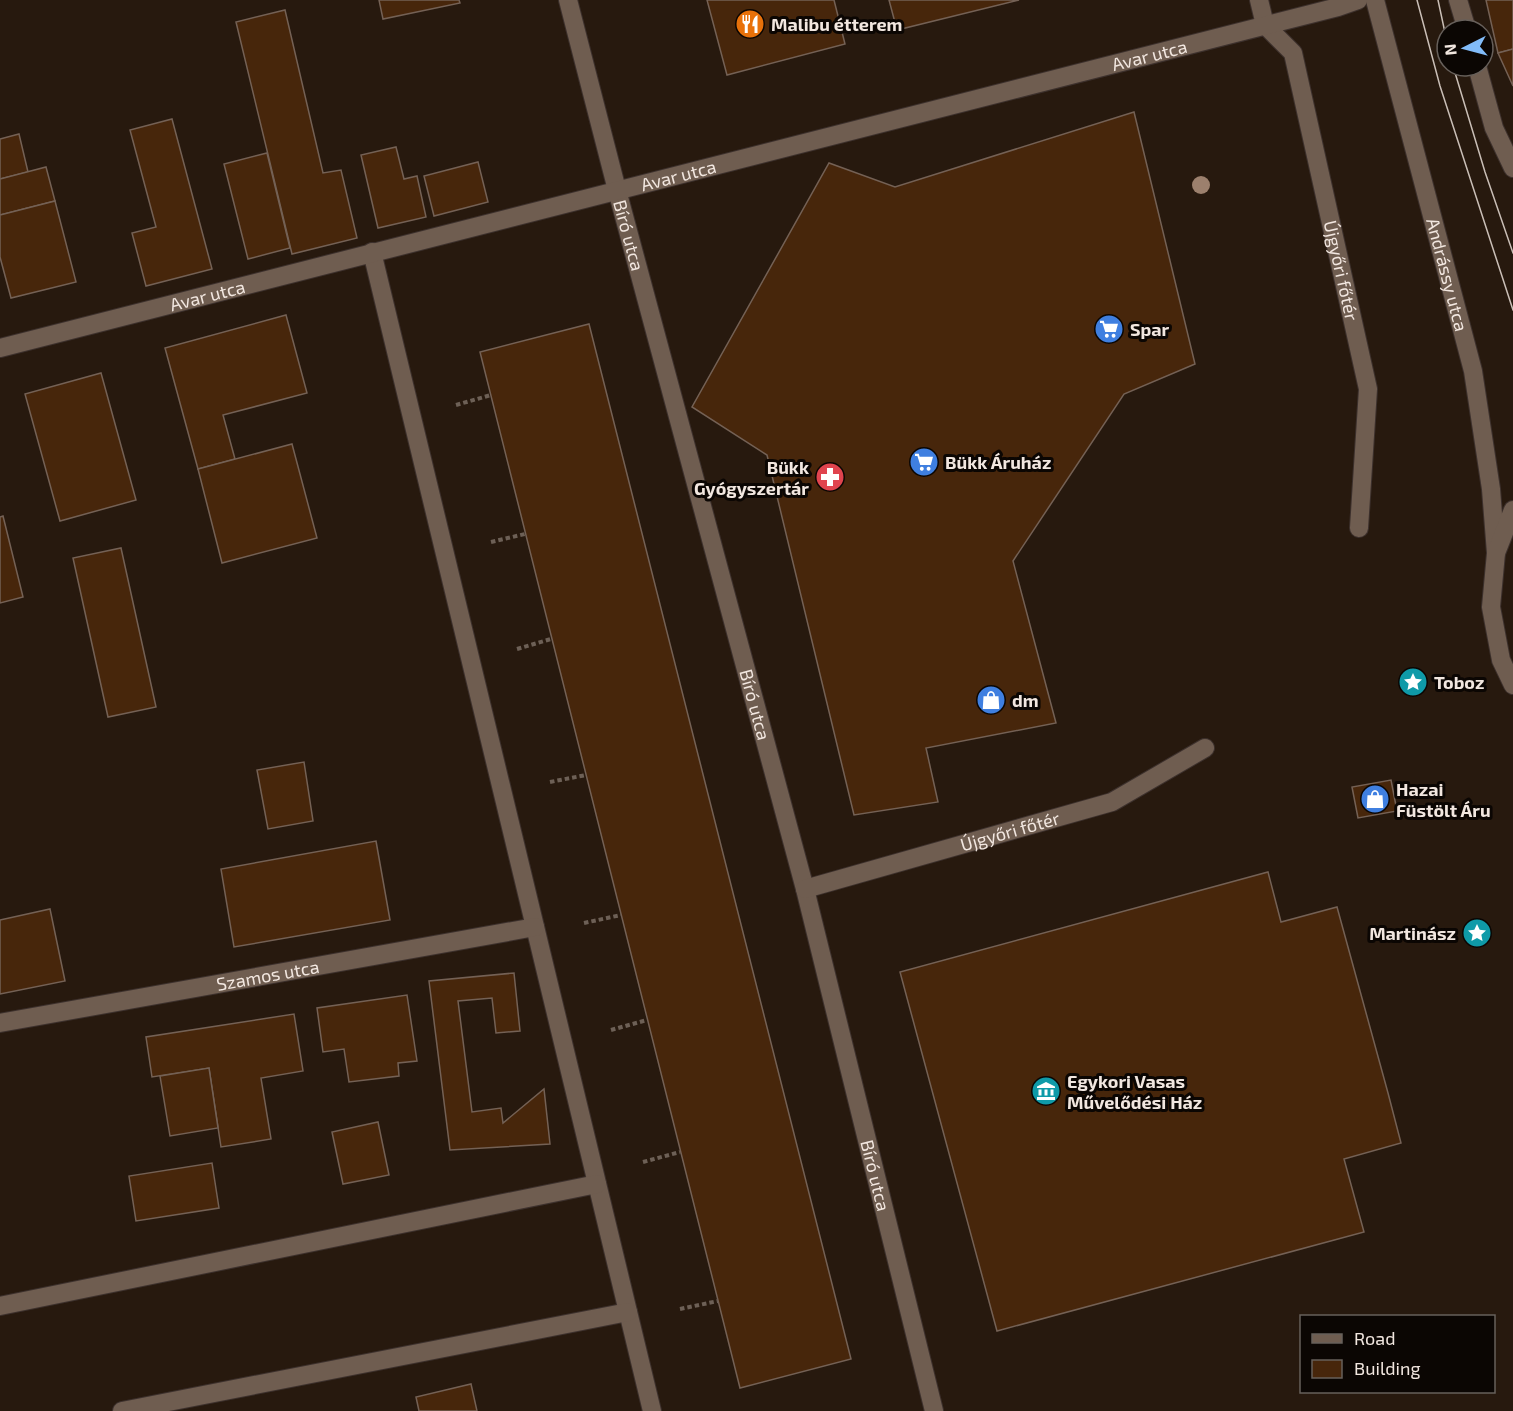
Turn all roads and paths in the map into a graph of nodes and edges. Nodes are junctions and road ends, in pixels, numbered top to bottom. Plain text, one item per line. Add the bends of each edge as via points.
1 (568, 0) edge
2 (1259, 0) edge
3 (1358, 0) edge
4 (1458, 0) edge
5 (1376, 3) edge
6 (1338, 7) junction
7 (1463, 18) edge
8 (1265, 25) junction
9 (1480, 78) edge
10 (1513, 168) edge
11 (617, 190) junction
12 (372, 252) junction
13 (0, 348) edge
14 (491, 395) dead end
15 (456, 405) dead end
16 (1513, 510) edge
17 (1359, 528) dead end
18 (525, 534) dead end
19 (491, 542) dead end
20 (1496, 553) junction
21 (551, 639) dead end
22 (517, 649) dead end
23 (1513, 685) edge
24 (1205, 748) dead end
25 (586, 775) dead end
26 (550, 782) dead end
27 (805, 889) junction
28 (621, 915) dead end
29 (584, 923) dead end
30 (535, 927) junction
31 (647, 1020) dead end
32 (0, 1023) edge
33 (611, 1030) dead end
34 (680, 1152) dead end
35 (643, 1162) dead end
36 (597, 1184) junction
37 (718, 1300) dead end
38 (0, 1306) edge
39 (680, 1309) dead end
40 (628, 1312) junction
41 (122, 1411) edge
42 (652, 1411) edge
43 (934, 1411) edge

1 - 11 street, Bíró utca
2 - 8 street
3 - 6 street, Avar utca
4 - 7 street
5 - 6 street
5 - 20 street, Andrássy utca via 1473,371 1491,489
6 - 8 street, Avar utca
8 - 11 street, Avar utca
8 - 17 street, Újgyőri főtér via 1293,53 1368,389
9 - 10 street via 1494,128
11 - 12 street, Avar utca
11 - 27 street, Bíró utca
12 - 13 street, Avar utca
12 - 30 street
14 - 15 path
16 - 20 street
18 - 19 path
20 - 23 street via 1491,607 1502,660
21 - 22 path
24 - 27 street, Újgyőri főtér via 1112,802
25 - 26 path
27 - 43 street, Bíró utca
28 - 29 path
30 - 32 street, Szamos utca
30 - 36 street
31 - 33 path
34 - 35 path
36 - 38 street
36 - 40 street
37 - 39 path
40 - 41 street
40 - 42 street

